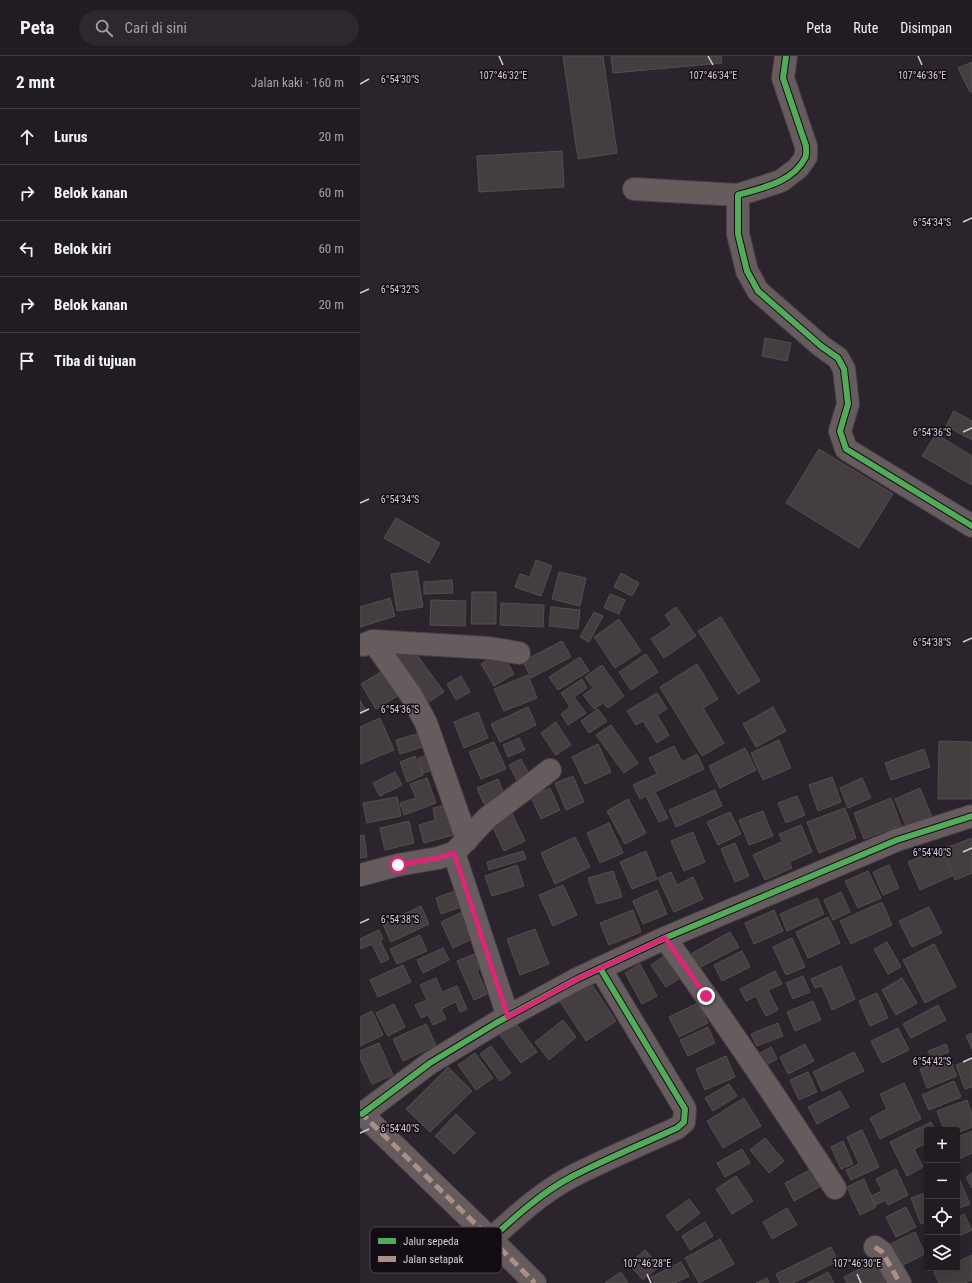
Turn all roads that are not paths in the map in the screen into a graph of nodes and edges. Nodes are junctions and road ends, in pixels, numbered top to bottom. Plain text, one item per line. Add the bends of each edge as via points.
1 (786, 56) edge
2 (634, 189) dead end
3 (738, 195) junction
4 (972, 526) edge
5 (367, 644) edge
6 (519, 653) dead end
7 (550, 770) dead end
8 (972, 816) edge
9 (460, 846) junction
10 (360, 875) edge
11 (665, 938) junction
12 (600, 968) junction
13 (508, 1017) junction
14 (361, 1113) edge
15 (835, 1188) dead end
16 (479, 1227) edge
17 (502, 1229) edge
18 (875, 1247) dead end
19 (502, 1250) edge
20 (535, 1283) edge
21 (900, 1283) edge

1 - 3 street via 783,78 806,146 806,157 798,168 781,181
2 - 3 street
3 - 4 street via 738,234 747,271 758,291 838,358 844,369 848,404 840,431 846,449
5 - 6 street via 489,648
5 - 9 street via 411,695 426,723
7 - 9 street via 487,818
8 - 11 street via 897,840
9 - 10 street via 438,858
9 - 13 street
11 - 12 street
11 - 15 street via 711,1002
12 - 13 street
12 - 17 street via 685,1109 684,1122 677,1128 570,1178 544,1194
13 - 14 street via 430,1062
14 - 16 street
18 - 21 street via 882,1252
19 - 20 street

